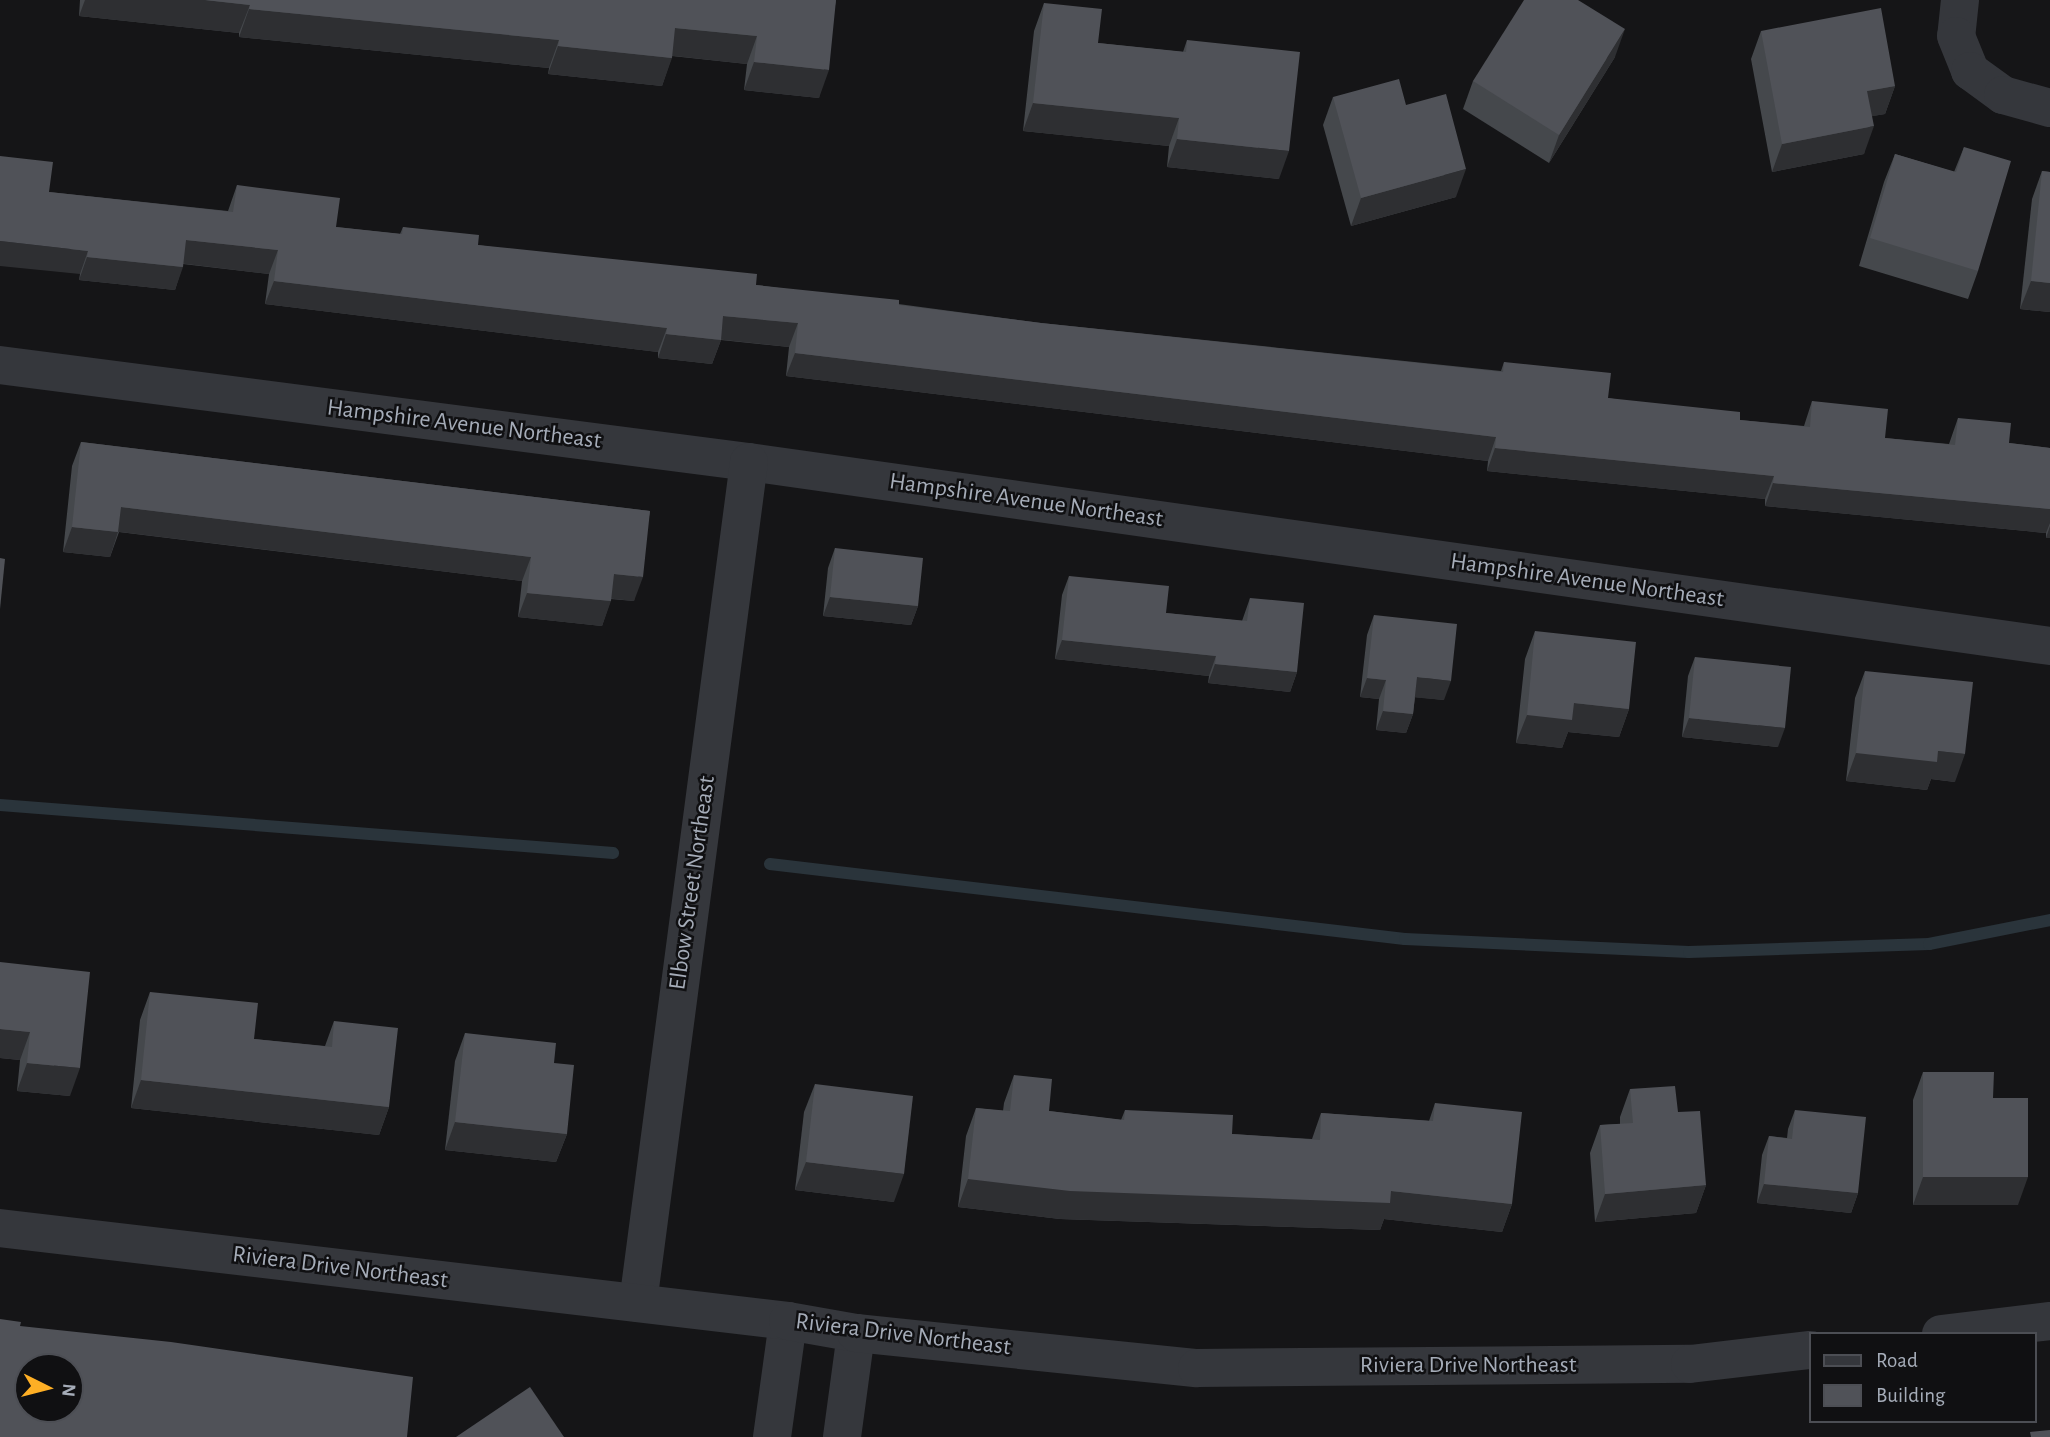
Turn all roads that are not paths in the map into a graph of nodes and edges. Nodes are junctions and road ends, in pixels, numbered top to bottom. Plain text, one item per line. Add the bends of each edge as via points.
1 (1961, 0) edge
2 (2050, 108) edge
3 (0, 365) edge
4 (749, 462) junction
5 (2050, 646) edge
6 (0, 1228) edge
7 (638, 1303) junction
8 (788, 1321) junction
9 (2050, 1321) edge
10 (1958, 1332) edge
11 (856, 1333) junction
12 (1808, 1350) edge
13 (772, 1437) edge
14 (842, 1437) edge

1 - 2 street via 1956,36 1970,71 2003,95
3 - 4 street, Hampshire Avenue Northeast
4 - 5 street, Hampshire Avenue Northeast
4 - 7 street, Elbow Street Northeast
6 - 7 street, Riviera Drive Northeast
7 - 8 street, Riviera Drive Northeast
8 - 11 street, Riviera Drive Northeast
8 - 13 street
9 - 10 street
11 - 12 street, Riviera Drive Northeast via 1197,1368 1690,1364
11 - 14 street

